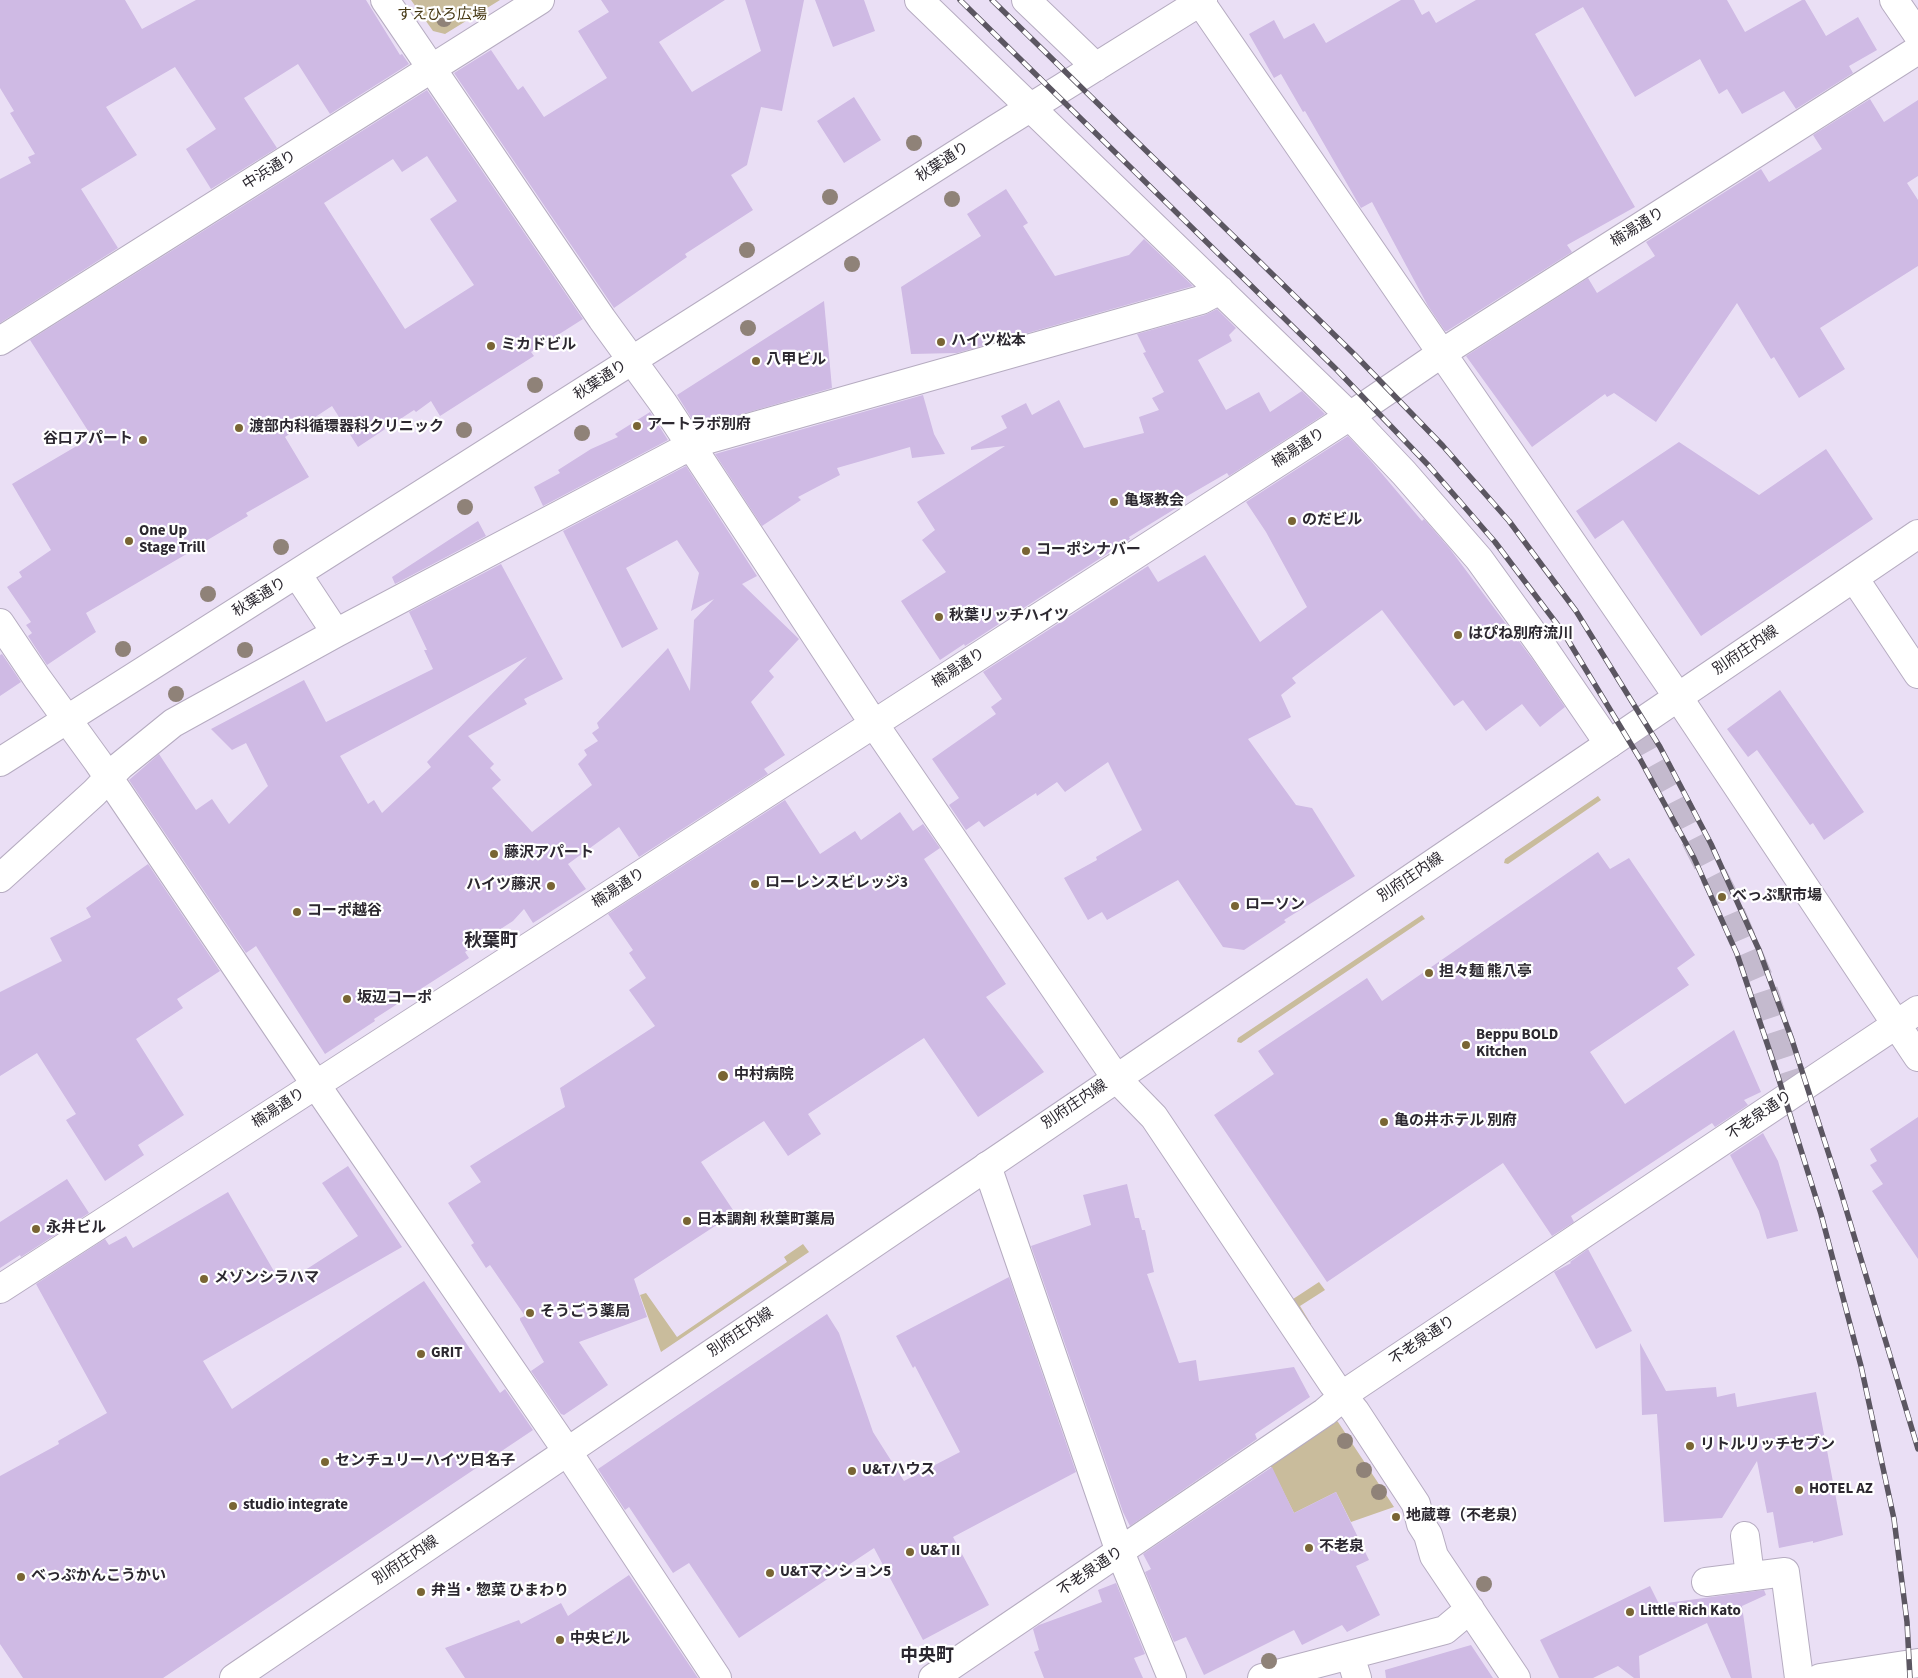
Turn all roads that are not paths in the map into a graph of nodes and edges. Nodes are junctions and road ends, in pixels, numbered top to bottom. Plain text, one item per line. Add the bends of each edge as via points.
1 (385, 0) edge
2 (540, 0) edge
3 (919, 0) edge
4 (1026, 0) edge
5 (1894, 0) edge
6 (1201, 1) edge
7 (1918, 35) edge
8 (1918, 50) edge
9 (1096, 67) junction
10 (432, 69) junction
11 (1031, 108) junction
12 (1220, 290) junction
13 (0, 341) edge
14 (1442, 353) junction
15 (632, 361) junction
16 (1350, 416) junction
17 (692, 447) junction
18 (1918, 534) edge
19 (297, 574) junction
20 (1854, 578) junction
21 (0, 623) edge
22 (326, 639) junction
23 (1918, 674) edge
24 (1678, 697) junction
25 (67, 720) junction
26 (874, 724) junction
27 (1610, 744) junction
28 (0, 762) edge
29 (108, 778) junction
30 (0, 878) edge
31 (1907, 1017) edge
32 (1918, 1057) edge
33 (1116, 1078) junction
34 (316, 1086) junction
35 (987, 1166) junction
36 (0, 1289) edge
37 (1343, 1396) junction
38 (567, 1451) junction
39 (1745, 1536) dead end
40 (1120, 1552) junction
41 (1750, 1576) junction
42 (1706, 1582) dead end
43 (1470, 1609) junction
44 (1918, 1663) edge
45 (1354, 1666) edge
46 (1870, 1674) edge
47 (234, 1678) edge
48 (717, 1678) edge
49 (933, 1678) edge
50 (1172, 1678) edge
51 (1262, 1678) edge
52 (1516, 1678) edge
53 (1799, 1678) edge
54 (1820, 1678) edge

1 - 10 street
2 - 10 street, 中浜通り
3 - 11 street
4 - 9 street
5 - 7 street
6 - 9 street, 秋葉通り
6 - 14 street
8 - 14 street, 楠湯通り
9 - 11 street, 秋葉通り
10 - 13 street, 中浜通り
10 - 15 street
11 - 12 street
11 - 15 street, 秋葉通り
12 - 16 street
12 - 17 street via 1201,300 719,436
14 - 16 street, 楠湯通り
14 - 24 street
15 - 17 street
15 - 19 street, 秋葉通り
16 - 26 street, 楠湯通り
16 - 27 street via 1479,559
17 - 22 street
17 - 26 street
18 - 20 street, 別府庄内線
19 - 22 street
19 - 25 street, 秋葉通り
20 - 23 street
20 - 24 street, 別府庄内線
21 - 25 street
22 - 29 street via 173,724
24 - 27 street, 別府庄内線
24 - 31 street
25 - 28 street, 秋葉通り
25 - 29 street
26 - 33 street
26 - 34 street, 楠湯通り
27 - 33 street, 別府庄内線
29 - 30 street
29 - 34 street
31 - 32 street
31 - 37 street, 不老泉通り
33 - 35 street, 別府庄内線
33 - 37 street via 1154,1117
34 - 36 street, 楠湯通り
34 - 38 street
35 - 38 street, 別府庄内線
35 - 40 street
37 - 40 street, 不老泉通り via 1325,1412
37 - 43 street via 1416,1504 1434,1556
38 - 47 street, 別府庄内線
38 - 48 street
39 - 41 street
40 - 49 street, 不老泉通り
40 - 50 street
41 - 42 street
41 - 53 street via 1785,1572
43 - 45 street via 1445,1630
43 - 52 street
44 - 46 street
45 - 51 street
46 - 54 street

